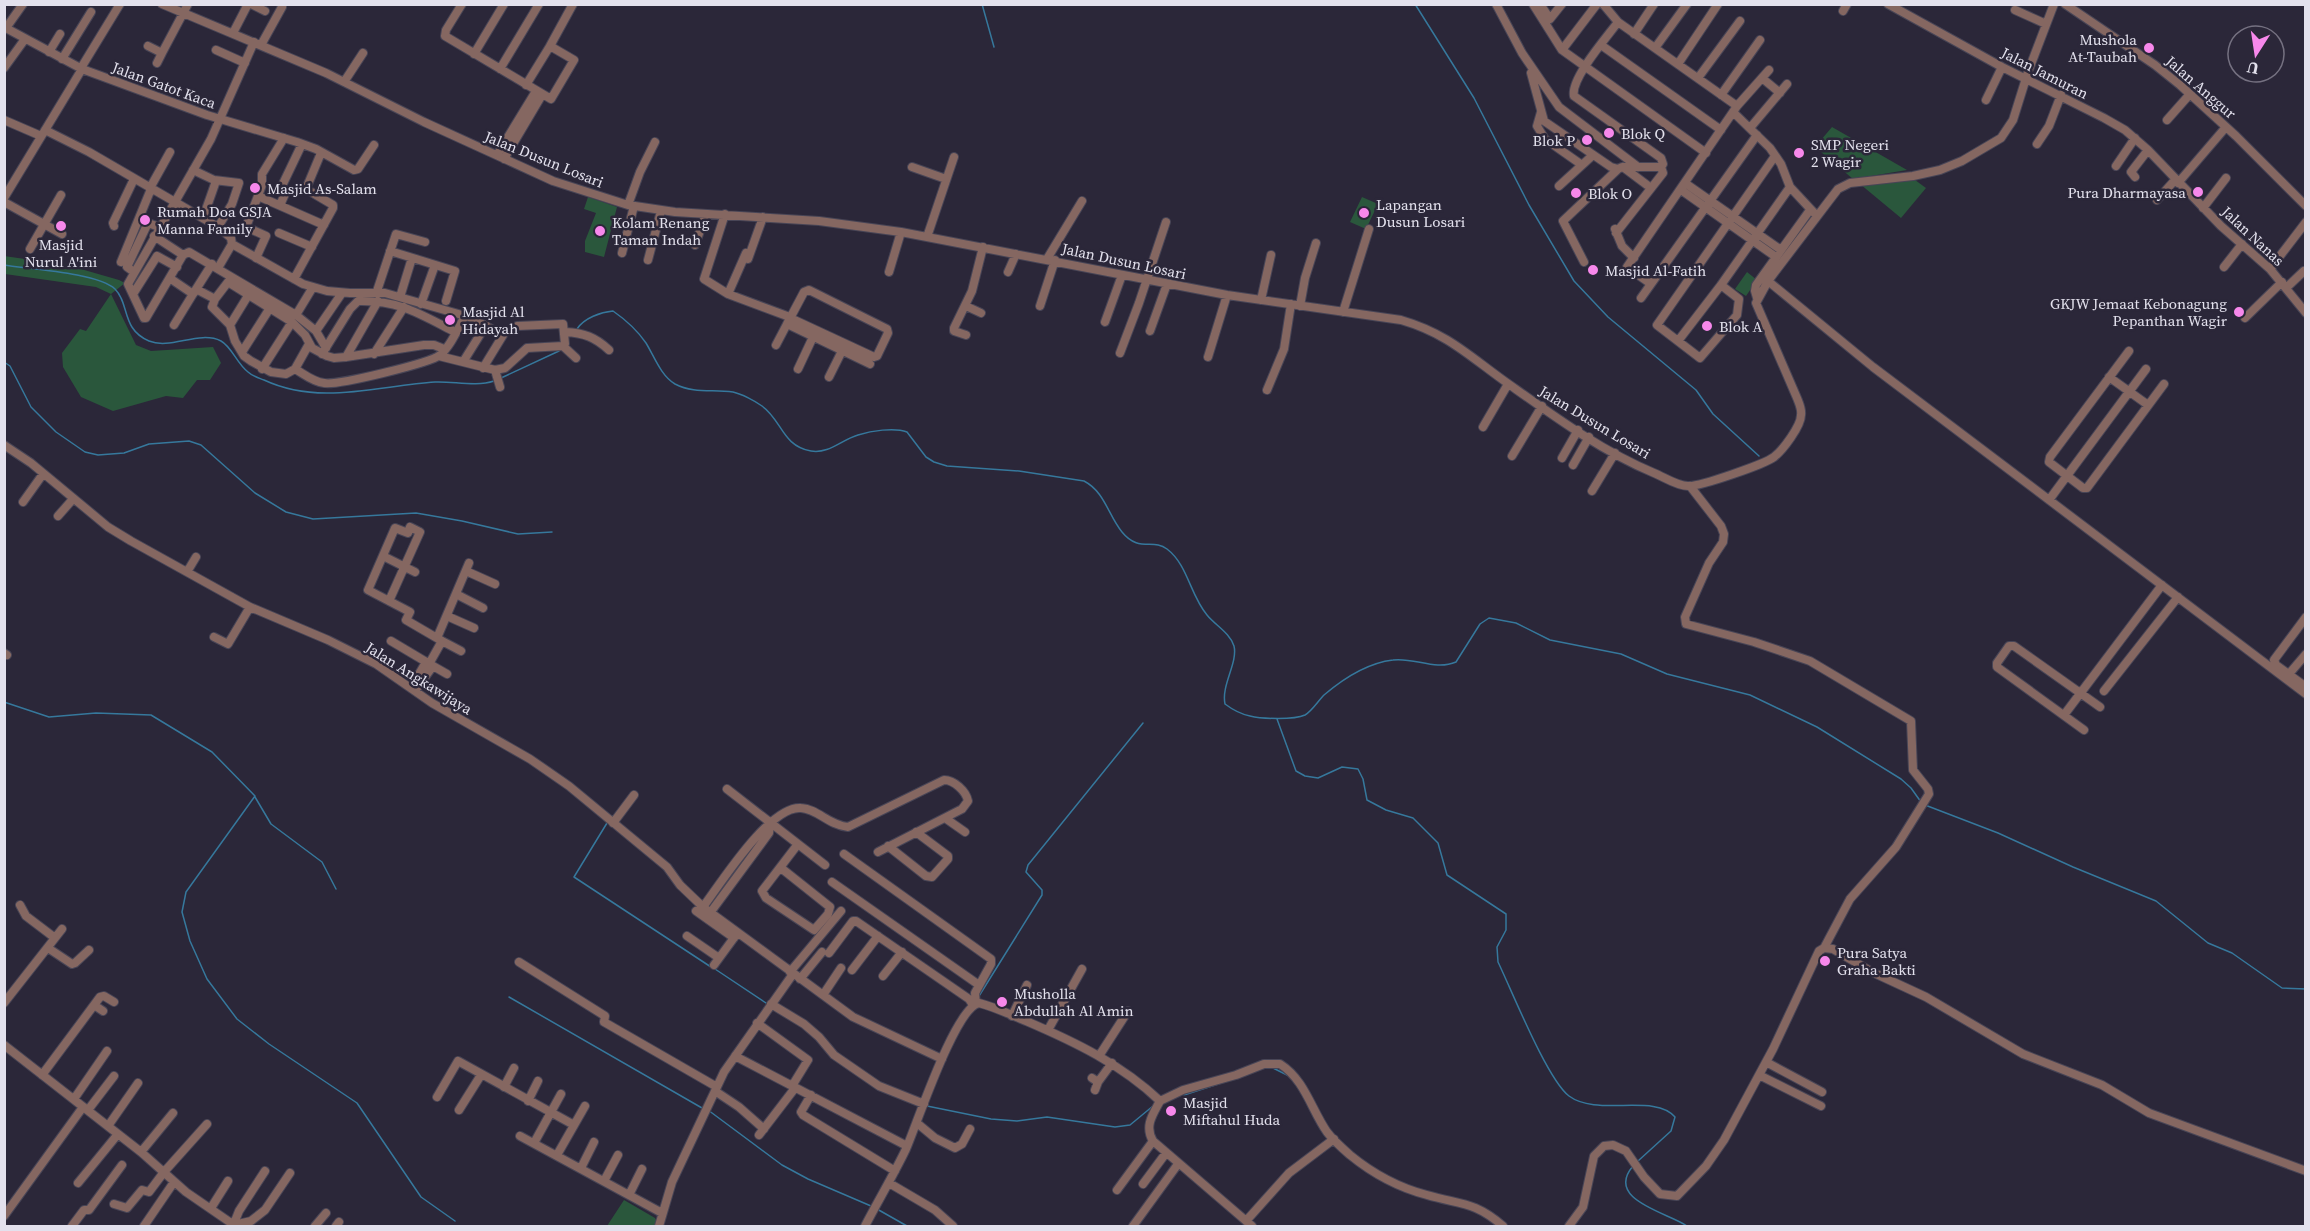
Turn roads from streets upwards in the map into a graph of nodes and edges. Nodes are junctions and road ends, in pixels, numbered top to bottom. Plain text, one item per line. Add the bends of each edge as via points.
1 (23, 4) edge
2 (120, 4) edge
3 (162, 4) edge
4 (250, 4) edge
5 (462, 4) edge
6 (504, 4) edge
7 (539, 4) edge
8 (573, 4) edge
9 (1496, 4) edge
10 (1533, 4) edge
11 (1540, 4) edge
12 (1562, 4) edge
13 (1597, 4) edge
14 (1603, 4) edge
15 (1654, 4) edge
16 (1687, 4) edge
17 (1718, 4) edge
18 (1888, 4) edge
19 (2054, 4) edge
20 (2065, 4) edge
21 (282, 7) dead end
22 (186, 9) edge
23 (2015, 10) dead end
24 (265, 11) dead end
25 (91, 12) dead end
26 (1740, 21) dead end
27 (1618, 22) junction
28 (2046, 24) junction
29 (5, 28) edge
30 (233, 33) junction
31 (1634, 33) junction
32 (60, 34) dead end
33 (25, 39) junction
34 (1760, 40) dead end
35 (258, 44) junction
36 (1601, 45) junction
37 (148, 46) dead end
38 (550, 46) junction
39 (1655, 48) junction
40 (216, 50) dead end
41 (1562, 50) junction
42 (50, 52) junction
43 (363, 52) dead end
44 (162, 53) junction
45 (1522, 53) junction
46 (474, 54) junction
47 (62, 58) junction
48 (157, 63) dead end
49 (245, 63) junction
50 (1678, 64) junction
51 (2002, 67) junction
52 (4, 68) edge
53 (1585, 68) junction
54 (82, 69) junction
55 (500, 69) junction
56 (1769, 70) dead end
57 (1698, 78) junction
58 (1762, 78) junction
59 (2026, 79) junction
60 (344, 82) junction
61 (1787, 84) dead end
62 (526, 85) junction
63 (539, 93) junction
64 (1780, 93) junction
65 (2190, 94) junction
66 (1721, 95) junction
67 (2061, 96) junction
68 (1986, 100) dead end
69 (1735, 109) junction
70 (1541, 111) junction
71 (220, 119) junction
72 (4, 120) edge
73 (2167, 120) dead end
74 (2226, 127) junction
75 (1721, 130) junction
76 (1754, 131) junction
77 (43, 133) junction
78 (284, 138) junction
79 (2135, 138) junction
80 (655, 142) dead end
81 (302, 144) junction
82 (2037, 144) dead end
83 (374, 145) dead end
84 (2148, 150) junction
85 (170, 152) dead end
86 (321, 153) junction
87 (1706, 153) junction
88 (1593, 155) junction
89 (1775, 156) junction
90 (500, 157) junction
91 (954, 157) dead end
92 (1582, 165) junction
93 (1661, 166) junction
94 (2116, 166) dead end
95 (912, 167) dead end
96 (1620, 168) junction
97 (193, 170) junction
98 (1635, 170) junction
99 (2135, 177) dead end
100 (2226, 178) dead end
101 (134, 179) junction
102 (946, 179) junction
103 (216, 181) junction
104 (2177, 181) junction
105 (1647, 185) junction
106 (1559, 186) dead end
107 (1683, 186) junction
108 (1791, 187) junction
109 (151, 188) junction
110 (61, 195) dead end
111 (258, 196) junction
112 (4, 200) edge
113 (2157, 200) dead end
114 (1082, 201) dead end
115 (174, 202) junction
116 (1708, 204) junction
117 (280, 205) junction
118 (631, 206) junction
119 (2306, 207) edge
120 (2203, 208) junction
121 (661, 211) junction
122 (1813, 213) junction
123 (706, 214) junction
124 (725, 214) junction
125 (763, 217) junction
126 (203, 218) junction
127 (1730, 220) junction
128 (1166, 222) dead end
129 (2306, 222) edge
130 (43, 225) junction
131 (324, 225) junction
132 (114, 226) dead end
133 (159, 227) junction
134 (218, 227) junction
135 (1369, 230) dead end
136 (901, 232) junction
137 (279, 233) dead end
138 (1616, 233) junction
139 (63, 234) dead end
140 (154, 236) junction
141 (927, 237) junction
142 (1755, 237) junction
143 (425, 242) dead end
144 (1316, 243) dead end
145 (232, 244) junction
146 (2242, 244) junction
147 (695, 245) dead end
148 (312, 247) junction
149 (983, 247) junction
150 (30, 249) dead end
151 (390, 251) junction
152 (622, 253) dead end
153 (747, 253) dead end
154 (1016, 254) junction
155 (1778, 254) junction
156 (183, 255) junction
157 (1271, 255) dead end
158 (256, 258) junction
159 (412, 258) junction
160 (1634, 258) junction
161 (648, 260) dead end
162 (1051, 260) junction
163 (120, 262) dead end
164 (1584, 262) dead end
165 (435, 265) junction
166 (215, 266) junction
167 (177, 267) junction
168 (2224, 267) dead end
169 (2270, 269) junction
170 (743, 271) dead end
171 (2304, 271) dead end
172 (134, 272) junction
173 (889, 272) dead end
174 (1008, 272) dead end
175 (1122, 275) junction
176 (171, 279) junction
177 (294, 279) junction
178 (1147, 280) junction
179 (1768, 281) junction
180 (1167, 284) junction
181 (1651, 284) junction
182 (1721, 285) junction
183 (2284, 285) junction
184 (313, 287) junction
185 (194, 292) junction
186 (342, 293) junction
187 (133, 294) junction
188 (249, 294) junction
189 (728, 294) junction
190 (1227, 295) junction
191 (378, 296) junction
192 (400, 297) junction
193 (1641, 298) dead end
194 (1757, 298) junction
195 (215, 299) junction
196 (1261, 300) junction
197 (446, 301) dead end
198 (421, 304) junction
199 (1296, 305) junction
200 (966, 306) junction
201 (1040, 306) dead end
202 (270, 308) junction
203 (404, 308) junction
204 (1343, 312) junction
205 (981, 313) dead end
206 (2306, 313) edge
207 (465, 316) junction
208 (294, 318) junction
209 (2245, 318) dead end
210 (789, 321) junction
211 (1105, 322) dead end
212 (230, 325) junction
213 (174, 326) dead end
214 (486, 326) junction
215 (316, 331) junction
216 (1150, 331) dead end
217 (455, 332) junction
218 (505, 332) junction
219 (565, 332) junction
220 (966, 335) dead end
221 (813, 337) junction
222 (1678, 341) junction
223 (309, 344) junction
224 (776, 345) dead end
225 (565, 347) junction
226 (609, 350) dead end
227 (324, 351) junction
228 (842, 351) junction
229 (2129, 351) dead end
230 (242, 352) junction
231 (442, 353) junction
232 (1120, 353) dead end
233 (374, 354) junction
234 (346, 357) junction
235 (1208, 357) dead end
236 (576, 358) dead end
237 (463, 362) junction
238 (870, 364) dead end
239 (483, 368) junction
240 (262, 369) junction
241 (295, 369) junction
242 (798, 369) dead end
243 (2146, 369) dead end
244 (495, 372) junction
245 (829, 377) dead end
246 (2109, 377) junction
247 (1508, 384) junction
248 (2164, 384) dead end
249 (500, 386) dead end
250 (1267, 390) dead end
251 (2128, 392) junction
252 (2148, 405) junction
253 (1542, 406) junction
254 (1483, 427) dead end
255 (1578, 430) junction
256 (1589, 437) junction
257 (4, 445) edge
258 (1615, 453) junction
259 (1512, 456) dead end
260 (1562, 458) dead end
261 (1573, 465) dead end
262 (44, 474) junction
263 (2067, 476) junction
264 (1690, 486) junction
265 (1592, 491) dead end
266 (73, 499) junction
267 (2049, 500) junction
268 (23, 502) dead end
269 (58, 516) dead end
270 (383, 556) junction
271 (196, 557) dead end
272 (405, 567) junction
273 (187, 572) junction
274 (415, 572) dead end
275 (495, 584) dead end
276 (2163, 585) junction
277 (456, 594) junction
278 (2178, 597) junction
279 (389, 601) junction
280 (250, 607) junction
281 (483, 608) dead end
282 (447, 616) junction
283 (2306, 616) edge
284 (474, 628) dead end
285 (214, 637) dead end
286 (439, 639) junction
287 (391, 641) dead end
288 (461, 651) dead end
289 (2306, 654) edge
290 (429, 664) junction
291 (447, 674) dead end
292 (2289, 674) junction
293 (2306, 687) edge
294 (413, 690) junction
295 (2103, 691) dead end
296 (2080, 693) junction
297 (2306, 694) edge
298 (2100, 707) dead end
299 (2064, 715) junction
300 (2084, 730) dead end
301 (728, 789) dead end
302 (634, 795) dead end
303 (945, 818) junction
304 (613, 823) junction
305 (770, 824) junction
306 (916, 832) junction
307 (965, 832) dead end
308 (798, 844) junction
309 (888, 846) junction
310 (878, 852) dead end
311 (844, 854) dead end
312 (825, 865) dead end
313 (781, 868) junction
314 (832, 882) dead end
315 (20, 905) dead end
316 (703, 910) junction
317 (841, 911) dead end
318 (62, 929) dead end
319 (736, 935) junction
320 (687, 936) dead end
321 (878, 936) junction
322 (55, 938) junction
323 (48, 948) junction
324 (1824, 948) junction
325 (89, 951) dead end
326 (902, 952) junction
327 (519, 962) dead end
328 (841, 968) dead end
329 (1082, 969) dead end
330 (852, 970) dead end
331 (795, 975) junction
332 (883, 976) dead end
333 (979, 984) junction
334 (1027, 985) dead end
335 (823, 995) junction
336 (114, 1002) dead end
337 (4, 1003) edge
338 (771, 1004) junction
339 (974, 1004) junction
340 (94, 1005) junction
341 (103, 1011) dead end
342 (1128, 1011) dead end
343 (1012, 1016) junction
344 (757, 1023) junction
345 (1048, 1030) junction
346 (4, 1045) edge
347 (107, 1051) dead end
348 (735, 1056) junction
349 (1099, 1056) junction
350 (942, 1059) junction
351 (1766, 1062) junction
352 (1112, 1063) junction
353 (514, 1068) dead end
354 (42, 1075) junction
355 (481, 1075) junction
356 (1759, 1075) junction
357 (114, 1076) dead end
358 (538, 1081) dead end
359 (138, 1083) dead end
360 (1095, 1083) dead end
361 (504, 1087) junction
362 (794, 1087) junction
363 (716, 1089) junction
364 (1822, 1092) dead end
365 (561, 1094) dead end
366 (811, 1095) junction
367 (437, 1097) dead end
368 (74, 1099) junction
369 (528, 1101) junction
370 (1160, 1101) junction
371 (924, 1104) junction
372 (585, 1106) dead end
373 (1821, 1106) dead end
374 (85, 1108) junction
375 (459, 1110) dead end
376 (173, 1113) dead end
377 (550, 1113) junction
378 (917, 1123) junction
379 (207, 1124) dead end
380 (574, 1125) junction
381 (108, 1126) junction
382 (970, 1129) dead end
383 (118, 1134) junction
384 (520, 1136) dead end
385 (1334, 1140) junction
386 (1153, 1141) junction
387 (594, 1142) dead end
388 (534, 1143) junction
389 (907, 1146) junction
390 (141, 1152) junction
391 (1166, 1153) junction
392 (557, 1155) junction
393 (618, 1155) dead end
394 (1178, 1164) junction
395 (122, 1165) dead end
396 (581, 1168) junction
397 (642, 1169) dead end
398 (265, 1171) dead end
399 (895, 1171) junction
400 (164, 1172) junction
401 (2306, 1172) edge
402 (290, 1173) dead end
403 (228, 1181) dead end
404 (604, 1181) junction
405 (174, 1182) junction
406 (78, 1183) dead end
407 (889, 1183) junction
408 (1143, 1184) dead end
409 (1117, 1190) dead end
410 (614, 1192) dead end
411 (629, 1195) junction
412 (114, 1204) dead end
413 (211, 1208) junction
414 (326, 1213) dead end
415 (4, 1216) edge
416 (661, 1219) edge
417 (1249, 1224) edge
418 (313, 1225) edge
419 (233, 1226) edge
420 (72, 1227) edge
421 (144, 1227) edge
422 (865, 1227) edge
423 (953, 1227) edge
424 (1133, 1227) edge
425 (1503, 1227) edge
426 (1569, 1227) edge

1 - 29 street
2 - 54 street
3 - 22 street, Jalan Dusun Losari
4 - 24 street
4 - 30 street
5 - 46 street via 445,36
6 - 46 street
7 - 55 street
8 - 38 street
9 - 45 street
10 - 41 street
11 - 12 street via 1550,19
13 - 41 street
14 - 27 street
15 - 31 street
16 - 39 street
17 - 50 street
18 - 51 street, Jalan Jamuran
19 - 28 street
20 - 65 street, Jalan Anggur via 2156,65
21 - 35 street
22 - 30 street, Jalan Dusun Losari
22 - 44 street
23 - 28 street
25 - 47 street
26 - 57 street
27 - 31 street
27 - 36 street
28 - 59 street
29 - 33 street, Jalan Gatot Kaca
30 - 35 street, Jalan Dusun Losari
31 - 39 street
32 - 42 street
33 - 42 street, Jalan Gatot Kaca
33 - 52 street
34 - 66 street
35 - 49 street
35 - 60 street, Jalan Dusun Losari
36 - 53 street
36 - 75 street
37 - 44 street
38 - 62 street
38 - 63 street via 574,60 552,98
39 - 50 street
40 - 49 street
41 - 53 street
42 - 47 street, Jalan Gatot Kaca
43 - 60 street
44 - 48 street
45 - 70 street via 1534,79
45 - 98 street via 1559,107
46 - 55 street
47 - 54 street, Jalan Gatot Kaca
49 - 71 street
50 - 57 street
51 - 59 street, Jalan Jamuran
51 - 68 street
53 - 87 street
53 - 93 street via 1577,79 1574,96 1661,158
54 - 71 street, Jalan Gatot Kaca
54 - 77 street
55 - 62 street
56 - 58 street
57 - 66 street
58 - 64 street
58 - 69 street
59 - 67 street, Jalan Jamuran
59 - 122 street via 2010,127 1996,143 1940,170 1844,185
60 - 90 street, Jalan Dusun Losari
61 - 64 street
62 - 63 street
63 - 90 street
64 - 76 street
65 - 73 street
65 - 74 street, Jalan Anggur
66 - 69 street
67 - 79 street, Jalan Jamuran
67 - 82 street
69 - 75 street
69 - 76 street
70 - 88 street via 1544,121
70 - 92 street via 1537,126 1545,139
71 - 78 street, Jalan Gatot Kaca
71 - 97 street
72 - 77 street
74 - 104 street
74 - 119 street, Jalan Anggur
75 - 87 street
76 - 89 street
76 - 116 street
77 - 101 street via 89,152
77 - 112 street
78 - 81 street, Jalan Gatot Kaca
78 - 111 street via 262,174
79 - 84 street, Jalan Jamuran
79 - 94 street
80 - 118 street via 638,177
81 - 86 street, Jalan Gatot Kaca
81 - 117 street via 280,190 285,194
83 - 86 street, Jalan Gatot Kaca via 357,170
84 - 99 street via 2130,172
84 - 104 street, Jalan Jamuran
85 - 109 street
86 - 131 street via 306,189 333,206
87 - 107 street
88 - 92 street
88 - 96 street via 1611,167
89 - 108 street
89 - 127 street
90 - 118 street, Jalan Dusun Losari via 553,181
91 - 102 street
92 - 106 street
93 - 98 street
93 - 105 street
93 - 138 street via 1663,173
95 - 102 street
96 - 98 street
96 - 164 street via 1563,221
97 - 103 street
97 - 115 street
98 - 105 street
100 - 120 street
101 - 109 street
101 - 132 street
102 - 141 street
103 - 126 street
103 - 134 street via 239,184
104 - 113 street
104 - 120 street, Jalan Nanas
105 - 138 street via 1614,228
107 - 116 street
107 - 160 street
108 - 122 street
108 - 142 street
109 - 115 street
109 - 163 street
110 - 130 street
111 - 117 street
111 - 158 street via 246,226 266,236
112 - 130 street
114 - 162 street
115 - 126 street
115 - 133 street
116 - 127 street
116 - 181 street
117 - 131 street
118 - 121 street, Jalan Dusun Losari
118 - 152 street
120 - 146 street, Jalan Nanas
121 - 123 street, Jalan Dusun Losari
121 - 161 street
122 - 155 street
122 - 179 street
123 - 124 street, Jalan Dusun Losari
123 - 147 street
124 - 125 street, Jalan Dusun Losari
124 - 189 street via 704,279
125 - 136 street, Jalan Dusun Losari
125 - 170 street
126 - 134 street
127 - 142 street
127 - 222 street via 1657,325
128 - 178 street
129 - 169 street
130 - 139 street
130 - 150 street
131 - 148 street
133 - 140 street
133 - 172 street via 148,223 127,267
134 - 145 street via 231,238
135 - 204 street
136 - 141 street, Jalan Dusun Losari
136 - 173 street
137 - 148 street
138 - 160 street
140 - 156 street
140 - 172 street
141 - 149 street, Jalan Dusun Losari
142 - 155 street
142 - 182 street
143 - 151 street via 398,233
144 - 199 street
145 - 158 street
145 - 166 street
146 - 168 street
146 - 169 street, Jalan Nanas
148 - 177 street
149 - 154 street, Jalan Dusun Losari
149 - 200 street
151 - 159 street
151 - 191 street
153 - 189 street
154 - 162 street, Jalan Dusun Losari
154 - 174 street
155 - 194 street via 1756,285
156 - 166 street via 189,252
156 - 167 street
157 - 196 street
158 - 177 street
159 - 165 street
159 - 192 street
160 - 181 street via 1627,267
162 - 175 street, Jalan Dusun Losari
162 - 201 street
165 - 197 street via 455,271
165 - 198 street
166 - 185 street
166 - 208 street
167 - 176 street
167 - 187 street via 157,256
169 - 183 street, Jalan Nanas
171 - 183 street
172 - 187 street via 128,284
175 - 178 street, Jalan Dusun Losari
175 - 211 street
176 - 185 street
176 - 187 street via 146,318
177 - 184 street
178 - 180 street, Jalan Dusun Losari
178 - 232 street
179 - 194 street
179 - 267 street via 1873,367
180 - 190 street, Jalan Dusun Losari
180 - 216 street
181 - 193 street
182 - 222 street
182 - 222 street via 1739,299 1737,315 1700,358
183 - 206 street, Jalan Nanas
183 - 209 street
184 - 186 street
184 - 208 street
185 - 195 street
185 - 213 street
186 - 191 street
186 - 215 street
188 - 195 street via 228,282
188 - 202 street
188 - 212 street
189 - 210 street
190 - 196 street, Jalan Dusun Losari
190 - 235 street
191 - 192 street
191 - 203 street
191 - 227 street via 358,301 350,309
191 - 234 street
192 - 198 street
194 - 264 street via 1756,308 1802,412 1800,421 1771,459
195 - 212 street via 212,307
196 - 199 street, Jalan Dusun Losari
198 - 207 street
199 - 204 street, Jalan Dusun Losari
199 - 250 street via 1286,344
200 - 205 street
200 - 220 street via 954,329
202 - 208 street
202 - 230 street
203 - 217 street
203 - 233 street
204 - 247 street, Jalan Dusun Losari via 1401,320 1436,332
207 - 214 street
207 - 217 street
208 - 215 street
208 - 223 street
208 - 240 street
210 - 210 street via 876,357 888,333 887,329 809,290 804,292
210 - 221 street
210 - 224 street
212 - 230 street
214 - 218 street
214 - 237 street
215 - 227 street
217 - 231 street
218 - 219 street via 517,326 559,324
218 - 239 street
219 - 225 street
219 - 226 street via 591,336
221 - 228 street
221 - 242 street
223 - 227 street
223 - 241 street
225 - 236 street
225 - 244 street via 527,348 510,366
227 - 234 street via 334,358
228 - 238 street
228 - 245 street
229 - 246 street
230 - 240 street
231 - 233 street via 434,345 424,345
231 - 237 street
231 - 241 street via 399,368 328,384
233 - 234 street
237 - 239 street
239 - 244 street
240 - 241 street via 282,374
243 - 251 street
244 - 249 street
246 - 251 street
246 - 263 street via 2049,459
247 - 253 street, Jalan Dusun Losari
247 - 254 street
248 - 252 street
251 - 252 street
251 - 263 street
252 - 263 street via 2089,486 2083,488
253 - 255 street, Jalan Dusun Losari
253 - 259 street
255 - 256 street, Jalan Dusun Losari
255 - 260 street
256 - 258 street, Jalan Dusun Losari
256 - 261 street
257 - 262 street, Jalan Angkawijaya
258 - 264 street, Jalan Dusun Losari via 1637,466
258 - 265 street
262 - 266 street, Jalan Angkawijaya
262 - 268 street
263 - 267 street
264 - 324 street via 1724,534 1685,617 1686,624 1810,660 1907,718 1912,726 1913,770 1929,794 1889,856 1850,899
266 - 269 street
266 - 273 street, Jalan Angkawijaya via 108,527
267 - 276 street
270 - 272 street
270 - 272 street via 395,528 408,533 410,527 420,532
270 - 279 street via 368,590
271 - 273 street
272 - 274 street
272 - 279 street
273 - 280 street, Jalan Angkawijaya
275 - 277 street via 468,567
276 - 278 street
276 - 296 street
277 - 281 street
277 - 282 street
278 - 295 street
278 - 297 street
279 - 286 street via 410,612 406,620
280 - 285 street via 228,644
280 - 294 street, Jalan Angkawijaya via 376,664
282 - 284 street
282 - 286 street
283 - 292 street via 2275,657 2276,664
286 - 288 street
286 - 290 street
287 - 290 street
289 - 292 street
290 - 291 street
290 - 294 street
292 - 293 street
294 - 304 street, Jalan Angkawijaya via 547,770
296 - 298 street
296 - 299 street
296 - 299 street via 2014,646 2008,646 1997,667
299 - 300 street
301 - 305 street
302 - 304 street
303 - 305 street via 968,801 948,779 848,827 800,807 787,810
303 - 306 street
303 - 307 street
304 - 316 street, Jalan Angkawijaya via 668,867
305 - 308 street
305 - 316 street via 762,829
306 - 309 street
306 - 309 street via 948,856 932,877
308 - 312 street
308 - 313 street
309 - 310 street
311 - 333 street via 988,957 991,964
313 - 313 street via 762,890 763,895 814,930 830,907
314 - 333 street
315 - 322 street via 26,916
316 - 319 street, Jalan Angkawijaya
316 - 319 street
317 - 331 street
318 - 322 street
319 - 320 street via 717,962
319 - 331 street, Jalan Angkawijaya
321 - 326 street
321 - 330 street
321 - 331 street via 855,920 825,952
322 - 323 street
323 - 325 street via 72,964
323 - 337 street
324 - 351 street
324 - 401 street via 1926,997 2023,1054 2102,1085 2149,1113
326 - 332 street
326 - 339 street
327 - 363 street via 605,1016 604,1022
328 - 335 street
329 - 345 street
331 - 335 street, Jalan Angkawijaya
331 - 338 street
333 - 339 street
334 - 343 street
335 - 350 street, Jalan Angkawijaya via 853,1017
336 - 340 street via 102,996
338 - 344 street
338 - 371 street via 804,1024 834,1055 879,1086
339 - 343 street
339 - 350 street
340 - 341 street
340 - 354 street
342 - 349 street
343 - 345 street
344 - 348 street
344 - 362 street via 808,1060
345 - 349 street
346 - 354 street
347 - 368 street
348 - 362 street
348 - 363 street
349 - 352 street
350 - 371 street
351 - 356 street
351 - 364 street
352 - 360 street
352 - 370 street
353 - 361 street
354 - 368 street
355 - 361 street
355 - 367 street via 458,1061
355 - 375 street
356 - 373 street
356 - 426 street via 1714,1156 1677,1196 1660,1194 1626,1150 1608,1145 1600,1149 1591,1166 1583,1207
357 - 374 street
358 - 369 street
359 - 381 street
361 - 369 street
362 - 363 street via 761,1132
362 - 366 street
363 - 416 street via 676,1172
365 - 377 street
366 - 389 street
366 - 399 street via 801,1114
368 - 374 street
369 - 377 street
370 - 385 street via 1264,1064 1280,1064 1305,1090
370 - 386 street via 1149,1122
371 - 378 street
372 - 380 street
374 - 381 street
374 - 415 street
376 - 390 street
377 - 380 street
377 - 388 street
378 - 382 street via 955,1148 962,1144
378 - 389 street
379 - 400 street
380 - 392 street
381 - 383 street
383 - 390 street
383 - 406 street
384 - 388 street
385 - 417 street via 1289,1173
385 - 425 street via 1388,1180 1429,1196 1469,1204
386 - 391 street
386 - 409 street
387 - 396 street
388 - 392 street
389 - 399 street
390 - 400 street
391 - 394 street
391 - 408 street
392 - 396 street
393 - 404 street
394 - 417 street
394 - 424 street
395 - 420 street
396 - 404 street
397 - 411 street
398 - 419 street
399 - 407 street
400 - 405 street
400 - 412 street via 149,1192 142,1190 127,1208
402 - 419 street via 265,1210 251,1221
403 - 413 street
404 - 411 street
405 - 413 street
405 - 421 street
407 - 422 street
407 - 423 street via 934,1210
410 - 416 street
411 - 416 street
413 - 419 street
414 - 418 street

